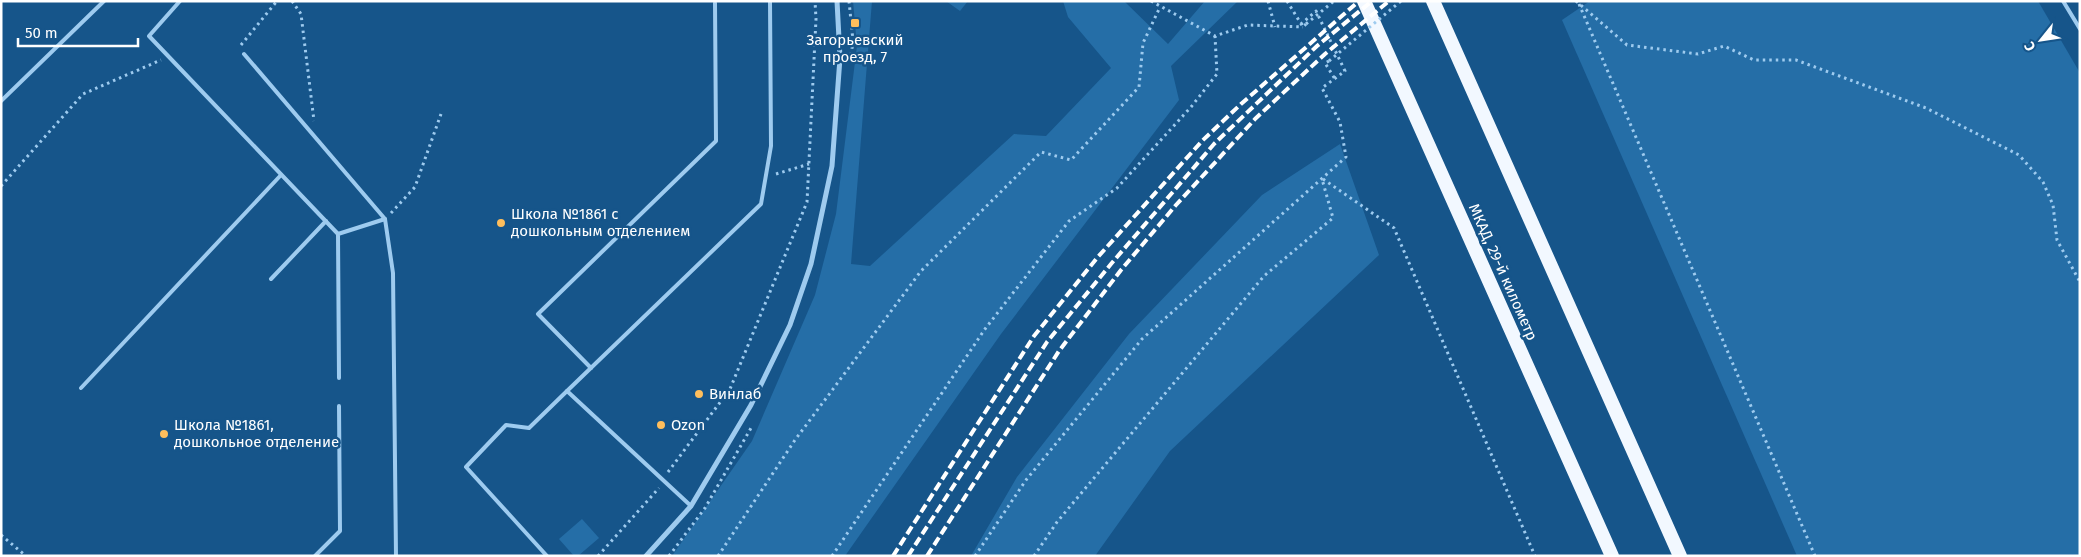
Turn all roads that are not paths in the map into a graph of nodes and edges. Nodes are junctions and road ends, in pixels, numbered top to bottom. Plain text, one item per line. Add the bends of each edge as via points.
1 (104, 1) edge
2 (180, 1) edge
3 (770, 1) edge
4 (837, 1) edge
5 (1364, 1) edge
6 (1433, 1) edge
7 (2064, 1) edge
8 (715, 3) dead end
9 (2080, 29) edge
10 (244, 54) road end
11 (1, 101) edge
12 (281, 174) junction
13 (385, 219) junction
14 (326, 221) junction
15 (338, 234) junction
16 (270, 279) dead end
17 (591, 368) junction
18 (339, 378) dead end
19 (81, 388) dead end
20 (566, 391) junction
21 (339, 406) dead end
22 (691, 506) junction
23 (315, 556) edge
24 (396, 556) edge
25 (547, 556) edge
26 (646, 556) edge
27 (1612, 556) edge
28 (1680, 556) edge

1 - 11 lane
2 - 12 lane via 149,36
3 - 17 lane via 771,146 761,204
4 - 22 street via 840,58 832,166 810,264 790,325 751,405
5 - 27 highway, МКАД, 29-й километр
6 - 28 highway
7 - 9 lane
8 - 17 lane via 716,141 538,314
10 - 13 lane
12 - 14 lane
12 - 19 lane
13 - 15 lane
13 - 24 lane via 394,274
14 - 15 lane
14 - 16 lane
15 - 18 lane
17 - 20 lane
20 - 22 lane
20 - 25 lane via 529,428 506,425 466,467
21 - 23 lane via 340,531
22 - 26 street

